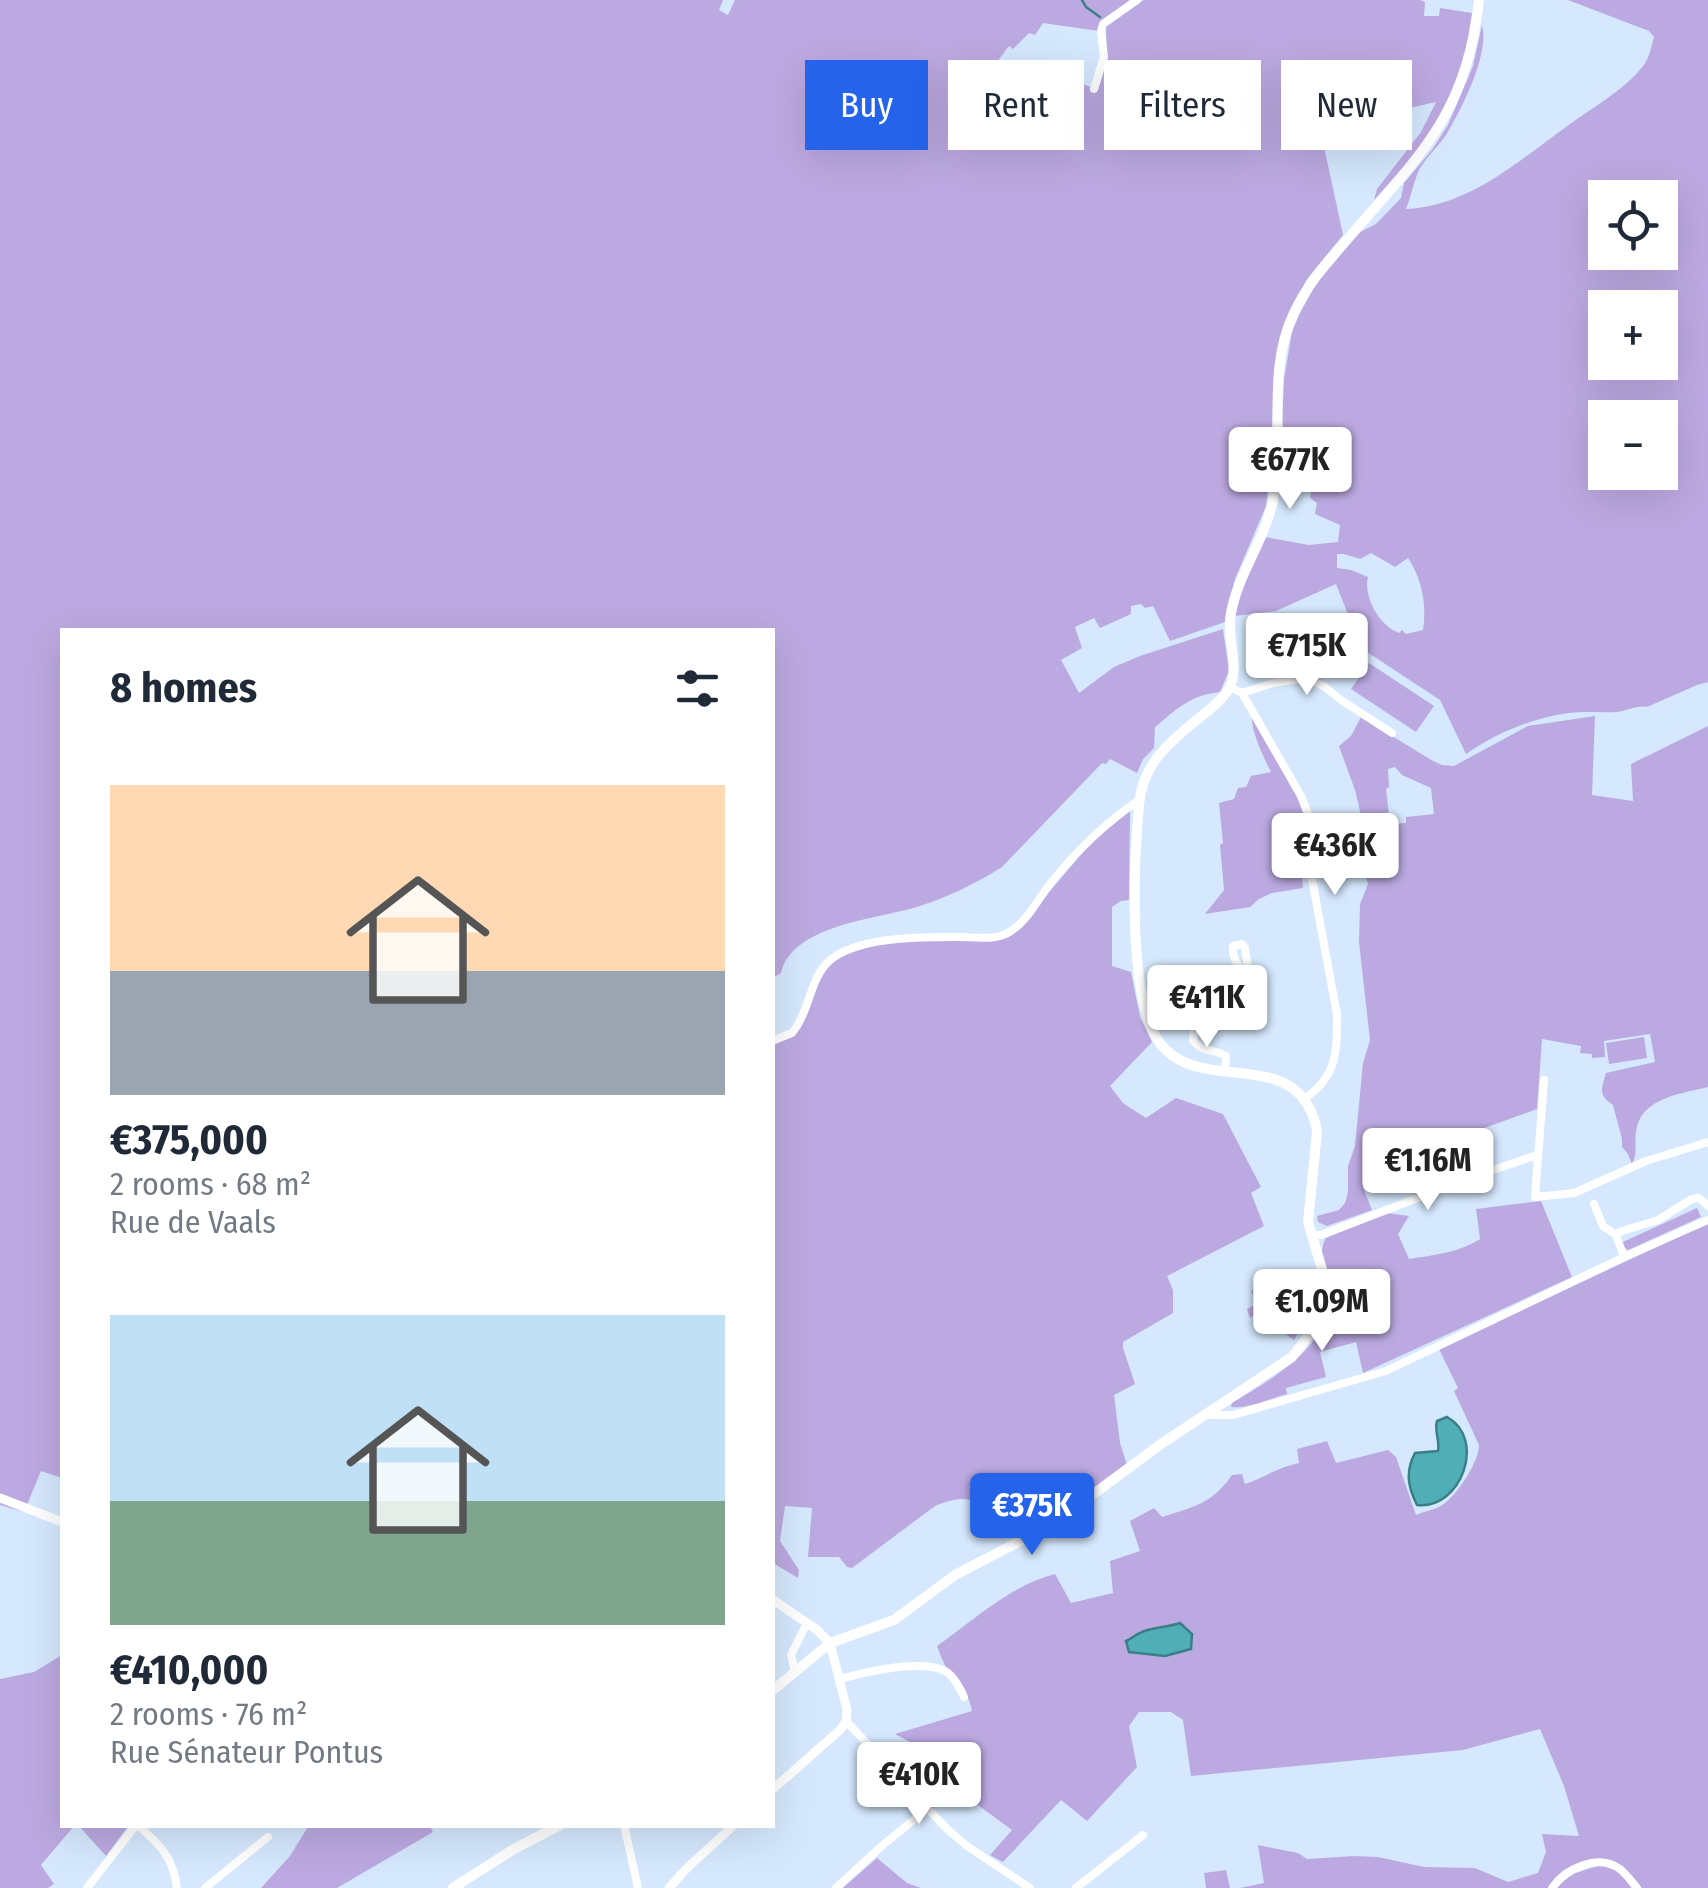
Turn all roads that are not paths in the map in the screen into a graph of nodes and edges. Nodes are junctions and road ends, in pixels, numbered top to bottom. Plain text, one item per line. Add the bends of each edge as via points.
1 (1137, 0) edge
2 (1479, 0) edge
3 (1094, 88) dead end
4 (1236, 690) junction
5 (1392, 734) dead end
6 (1139, 800) junction
7 (1250, 982) dead end
8 (775, 1040) edge
9 (1225, 1072) junction
10 (1544, 1080) dead end
11 (1304, 1099) junction
12 (1708, 1142) edge
13 (1537, 1155) junction
14 (1594, 1204) dead end
15 (1708, 1206) edge
16 (1708, 1220) edge
17 (1312, 1235) junction
18 (1616, 1235) junction
19 (1624, 1257) junction
20 (1204, 1416) junction
21 (0, 1498) edge
22 (60, 1521) edge
23 (775, 1601) edge
24 (807, 1623) junction
25 (830, 1643) junction
26 (795, 1671) junction
27 (840, 1679) junction
28 (775, 1688) edge
29 (964, 1697) dead end
30 (846, 1722) junction
31 (775, 1787) edge
32 (928, 1809) junction
33 (134, 1828) edge
34 (139, 1828) edge
35 (554, 1828) edge
36 (625, 1828) edge
37 (731, 1828) edge
38 (1144, 1834) dead end
39 (268, 1837) dead end
40 (87, 1888) edge
41 (177, 1888) edge
42 (205, 1888) edge
43 (453, 1888) edge
44 (638, 1888) edge
45 (669, 1888) edge
46 (836, 1888) edge
47 (1030, 1888) edge
48 (1076, 1888) edge
49 (1552, 1888) edge
50 (1637, 1888) edge

1 - 3 street via 1102,26 1104,57
2 - 4 main road via 1469,61 1449,112 1319,272 1293,314 1279,381 1272,506 1232,608
4 - 5 street via 1306,678
4 - 6 main road via 1155,759
4 - 11 street via 1312,822 1312,879 1337,1036 1332,1072
6 - 8 street via 1093,835 1007,934 913,938 843,953 820,972 792,1033
6 - 9 main road via 1136,944 1146,1016 1174,1056
7 - 9 street via 1196,1025 1193,1040 1226,1056
9 - 11 main road via 1278,1081
10 - 13 street
11 - 17 main road via 1317,1126 1308,1213
12 - 13 street via 1556,1196 1535,1197
13 - 17 street
14 - 18 street via 1603,1226
15 - 18 street via 1692,1199
16 - 19 street
17 - 20 main road via 1326,1284 1317,1325 1292,1357
18 - 19 street
19 - 20 street via 1386,1371 1233,1415
20 - 25 main road via 1053,1524 944,1582 894,1620
21 - 22 street
23 - 24 street
24 - 25 street
24 - 26 street via 792,1656
25 - 26 main road
25 - 27 street
26 - 28 main road
27 - 29 street via 878,1668 930,1668 953,1678
27 - 30 street
30 - 31 street
30 - 32 street
32 - 46 street
32 - 47 street via 967,1846
33 - 40 street
34 - 41 street via 165,1850
35 - 43 main road
36 - 44 street
37 - 45 street
38 - 48 street
39 - 42 street
49 - 50 street via 1578,1866 1601,1863 1617,1867

